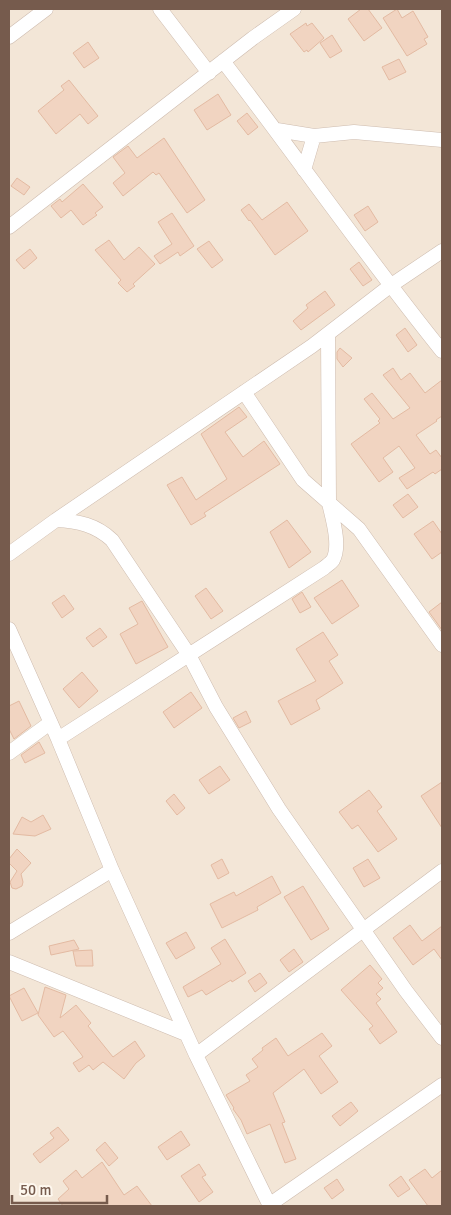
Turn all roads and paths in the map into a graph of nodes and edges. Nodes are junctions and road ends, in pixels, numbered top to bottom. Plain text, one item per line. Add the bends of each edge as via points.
1 (46, 9) edge
2 (160, 9) edge
3 (294, 9) edge
4 (9, 36) edge
5 (223, 61) junction
6 (209, 73) junction
7 (277, 130) junction
8 (314, 136) junction
9 (442, 140) edge
10 (304, 170) junction
11 (9, 227) edge
12 (442, 251) edge
13 (390, 286) junction
14 (328, 334) junction
15 (442, 352) edge
16 (244, 392) junction
17 (329, 502) junction
18 (56, 520) junction
19 (9, 554) edge
20 (9, 629) edge
21 (442, 645) edge
22 (189, 655) junction
23 (50, 723) junction
24 (58, 739) junction
25 (9, 752) edge
26 (112, 870) junction
27 (442, 871) edge
28 (364, 929) junction
29 (9, 933) edge
30 (9, 962) edge
31 (186, 1034) junction
32 (442, 1038) edge
33 (196, 1055) junction
34 (442, 1085) edge
35 (269, 1205) edge

1 - 4 street
2 - 6 street
3 - 5 street
5 - 6 street
5 - 7 street
6 - 11 street
7 - 8 street
7 - 10 street
8 - 9 street via 354,132
8 - 10 street
10 - 13 street
12 - 13 street
13 - 14 street
13 - 15 street
14 - 16 street
14 - 17 street
16 - 17 street via 303,480
16 - 18 street
17 - 21 street via 359,529
17 - 22 street via 335,528 333,560
18 - 19 street
18 - 22 street via 87,525 102,531 112,540
20 - 23 street
22 - 24 street
22 - 28 street via 216,707 279,809
23 - 24 street
23 - 25 street
24 - 26 street
26 - 29 street
26 - 31 street
27 - 28 street
28 - 32 street
28 - 33 street
30 - 31 street
31 - 33 street
33 - 35 street
34 - 35 street

